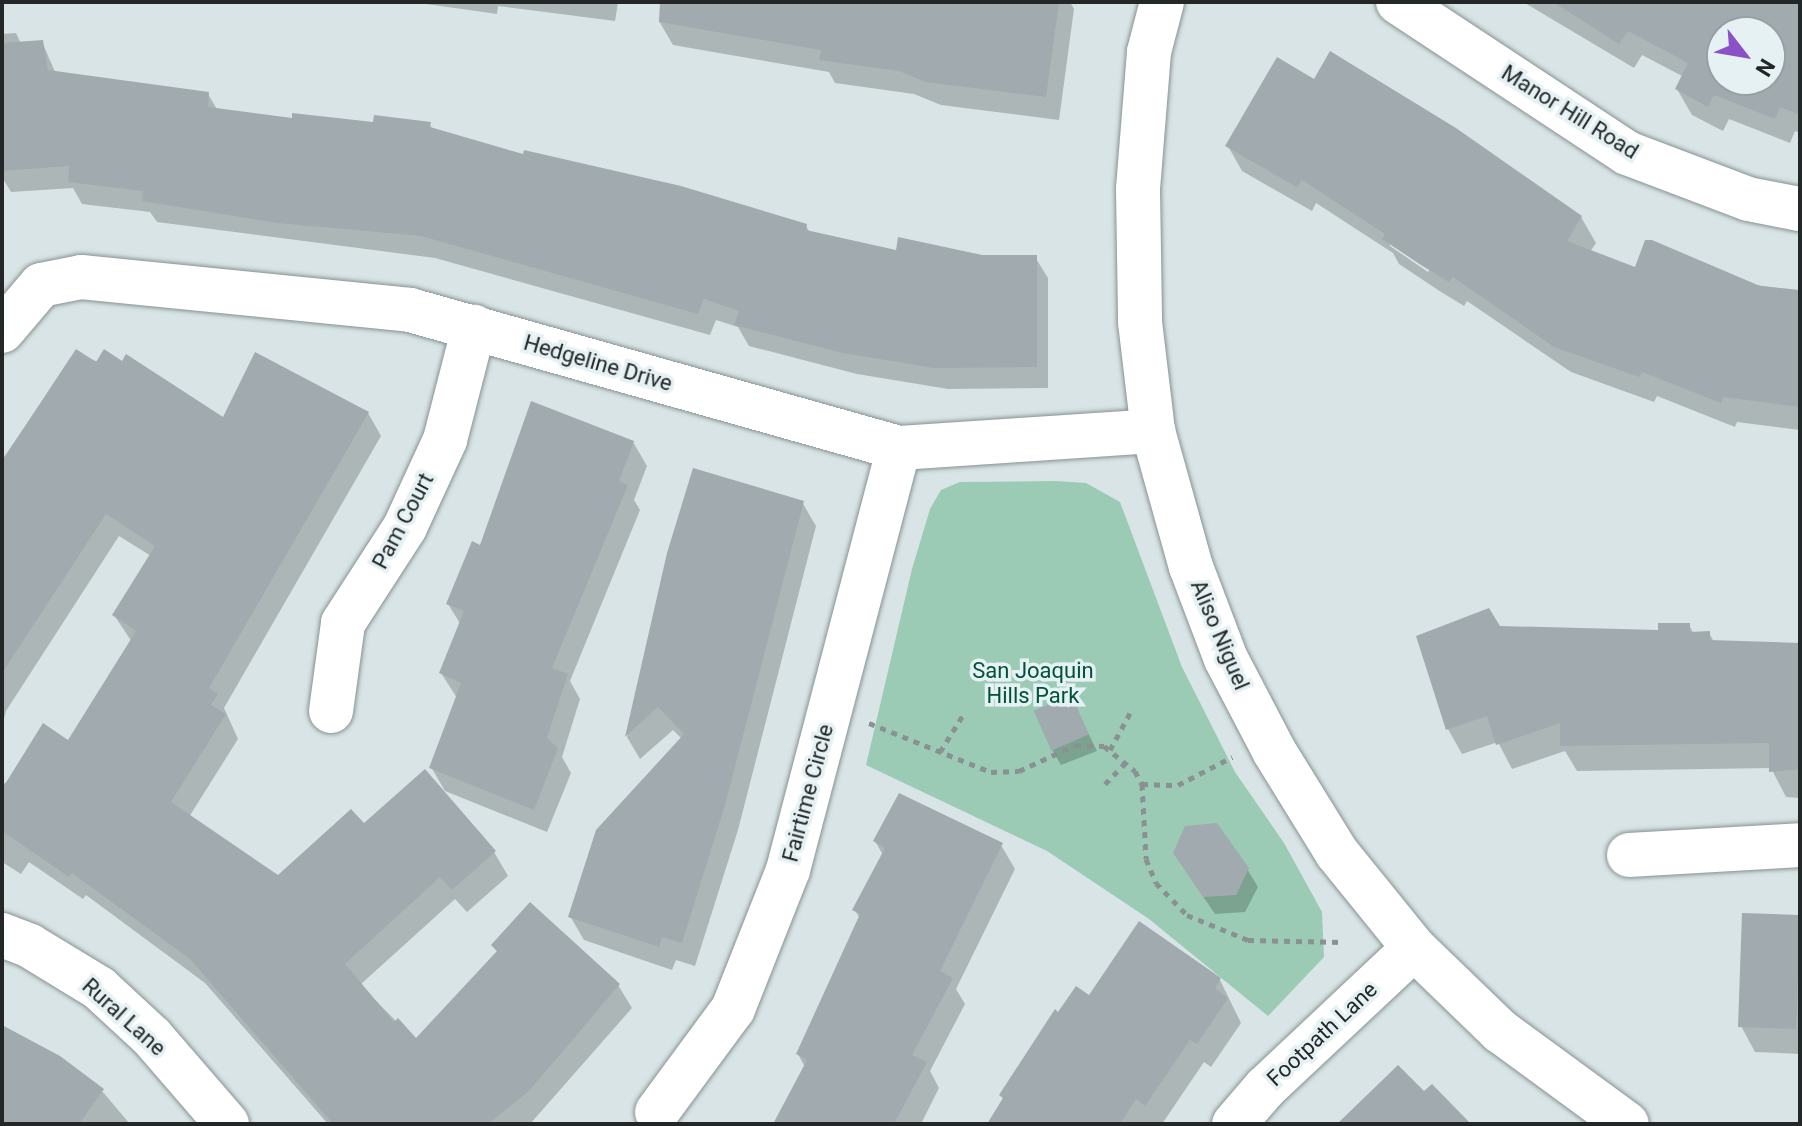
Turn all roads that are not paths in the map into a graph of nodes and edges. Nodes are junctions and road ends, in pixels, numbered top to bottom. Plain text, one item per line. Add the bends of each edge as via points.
1 (1162, 2) edge
2 (1398, 2) edge
3 (1800, 209) edge
4 (474, 327) junction
5 (2, 331) edge
6 (1153, 431) junction
7 (899, 448) junction
8 (331, 711) dead end
9 (1800, 845) edge
10 (1629, 855) dead end
11 (2, 935) edge
12 (1414, 948) junction
13 (657, 1112) dead end
14 (227, 1124) edge
15 (1234, 1124) edge
16 (1627, 1124) edge

1 - 6 street, Aliso Niguel via 1149,52 1138,189 1140,322
2 - 3 street, Manor Hill Road via 1627,153 1748,199
4 - 5 street, Hedgeline Drive via 410,310 81,277 41,285
4 - 7 street, Hedgeline Drive
4 - 8 street, Pam Court via 445,440 405,527 343,623
6 - 7 street, Hedgeline Drive
6 - 12 street, Aliso Niguel via 1191,567 1226,659 1337,853
7 - 13 street, Fairtime Circle via 788,870 733,1009
9 - 10 street
11 - 14 street, Rural Lane via 99,988 152,1037
12 - 15 street, Footpath Lane via 1265,1088
12 - 16 street, Aliso Niguel via 1500,1031

